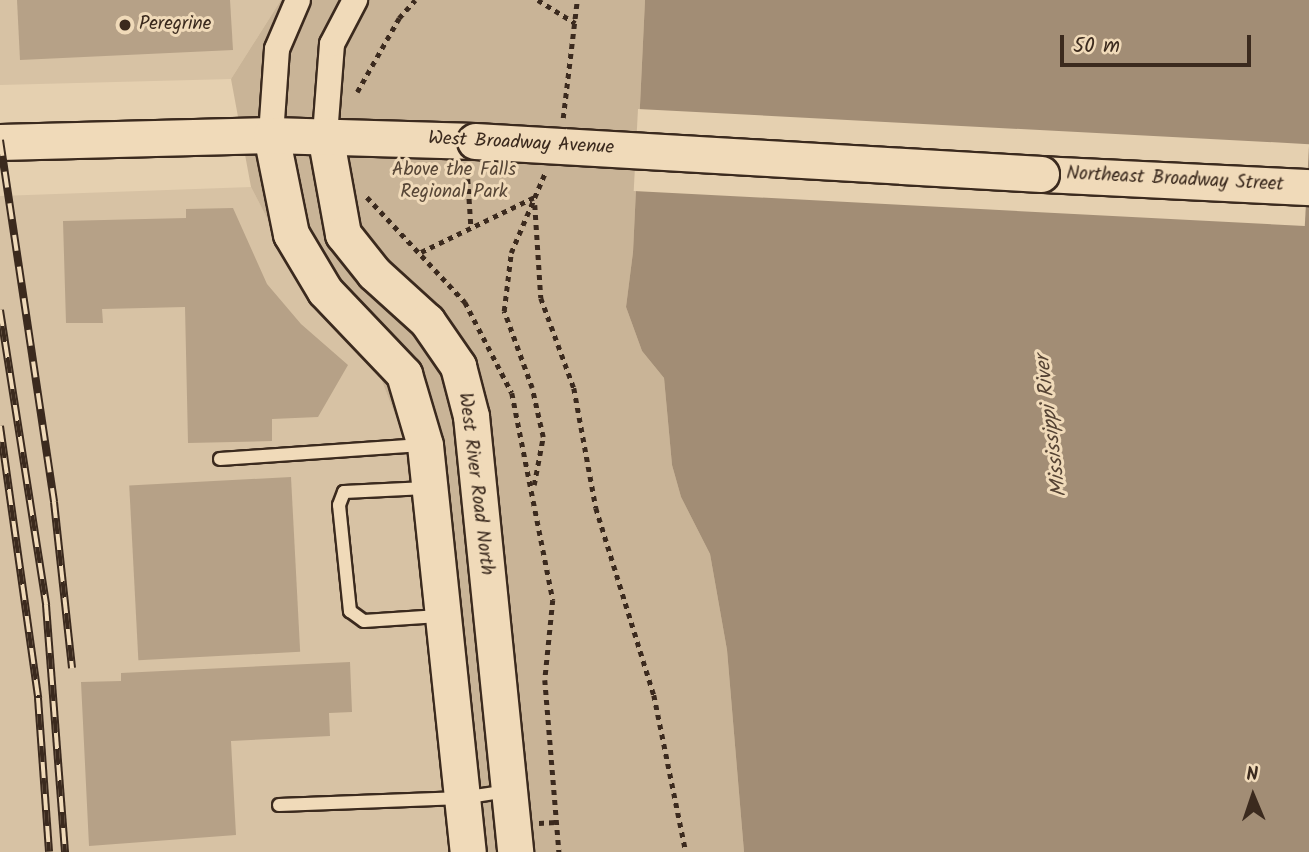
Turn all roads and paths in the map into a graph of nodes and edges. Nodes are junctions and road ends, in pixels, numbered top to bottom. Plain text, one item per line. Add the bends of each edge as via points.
1 (298, 0) edge
2 (355, 0) edge
3 (415, 0) edge
4 (538, 0) edge
5 (578, 0) edge
6 (575, 23) junction
7 (357, 92) dead end
8 (561, 124) dead end
9 (271, 135) junction
10 (325, 135) junction
11 (0, 142) edge
12 (549, 160) dead end
13 (1041, 174) joint
14 (468, 179) dead end
15 (1309, 187) edge
16 (538, 195) junction
17 (535, 205) junction
18 (471, 225) junction
19 (421, 252) dead end
20 (425, 445) junction
21 (220, 458) dead end
22 (430, 488) junction
23 (443, 615) junction
24 (509, 790) junction
25 (463, 798) junction
26 (279, 805) dead end
27 (468, 852) edge
28 (516, 852) edge
29 (559, 852) edge
30 (686, 852) edge

1 - 9 street via 277,49
2 - 10 street, West River Road North via 332,44
3 - 7 path via 399,18
4 - 6 path
5 - 6 path
6 - 8 path via 568,100
9 - 10 street, West Broadway Avenue
9 - 11 street, West Broadway Avenue
9 - 20 street via 291,234 325,291 404,374
10 - 13 street, West Broadway Avenue, bridge
10 - 24 street, West River Road North via 343,234 374,273 427,321 458,366 471,416
12 - 16 path
13 - 15 street, Northeast Broadway Street
14 - 18 path
16 - 17 path
16 - 18 path
17 - 29 path via 511,253 504,311 532,388 543,437 533,490 553,600 545,680
17 - 30 path via 541,298 574,388 596,508 647,669
18 - 19 path
20 - 21 lane
20 - 22 street
22 - 23 street
22 - 23 lane via 344,492 339,505 350,611 358,619
23 - 25 street
24 - 25 lane
24 - 28 street, West River Road North
25 - 26 lane
25 - 27 street

